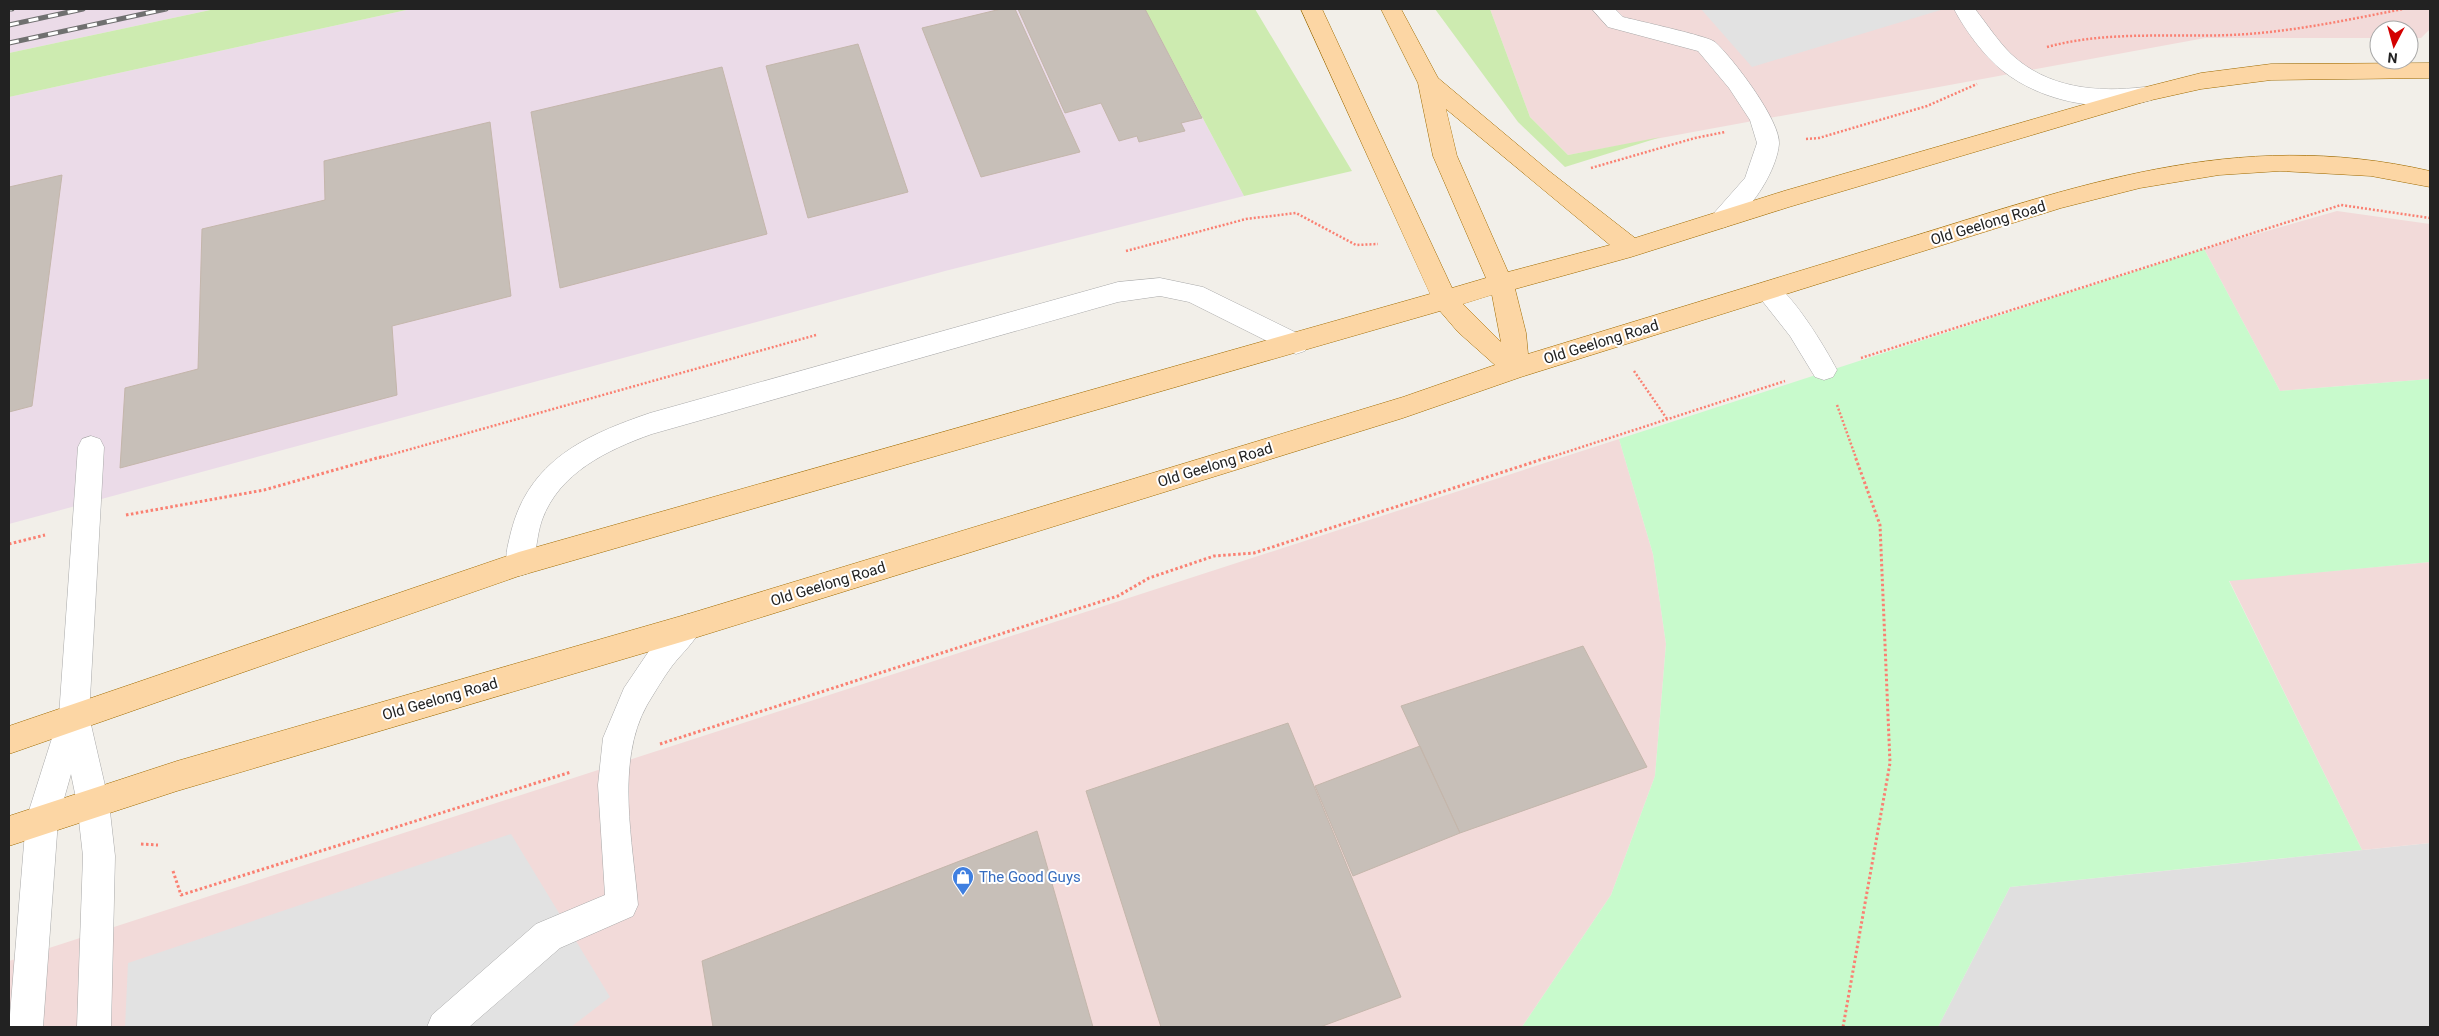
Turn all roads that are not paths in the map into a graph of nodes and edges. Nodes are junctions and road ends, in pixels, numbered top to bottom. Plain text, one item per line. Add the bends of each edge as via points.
1 (1311, 9) edge
2 (1391, 9) edge
3 (1603, 9) edge
4 (1964, 9) edge
5 (2430, 70) edge
6 (1429, 83) junction
7 (2146, 94) junction
8 (2430, 179) edge
9 (1718, 222) junction
10 (1631, 248) junction
11 (1501, 283) junction
12 (1769, 291) junction
13 (1445, 299) junction
14 (1296, 344) junction
15 (1517, 368) junction
16 (1824, 370) road end
17 (91, 446) dead end
18 (519, 564) junction
19 (688, 627) junction
20 (74, 716) junction
21 (9, 740) edge
22 (93, 804) junction
23 (42, 820) junction
24 (9, 831) edge
25 (26, 1027) edge
26 (94, 1027) edge
27 (444, 1027) edge

1 - 13 main road
2 - 6 main road
3 - 9 street via 1616,22 1706,46 1761,119 1767,135 1765,155 1756,180 1747,194
4 - 7 street via 2011,66 2041,83 2082,96 2102,98
5 - 7 main road via 2271,72 2201,81
6 - 10 main road
6 - 11 main road via 1445,156
7 - 9 main road
8 - 12 main road, Old Geelong Road via 2326,164 2256,164 2188,170 2060,200
9 - 10 main road
10 - 11 main road
11 - 13 main road
11 - 15 main road via 1513,333
12 - 15 main road, Old Geelong Road
12 - 16 street via 1799,328
13 - 14 main road
13 - 15 main road via 1471,332
14 - 18 main road
14 - 18 street via 1194,294 1160,287 1118,292 822,375 650,424 595,444 567,464 541,494 529,519
15 - 19 main road, Old Geelong Road via 1403,407
17 - 20 street
18 - 20 main road
19 - 22 main road, Old Geelong Road
19 - 27 street via 661,657 636,698 618,738 613,786 622,905 548,936
20 - 21 main road
20 - 22 street
20 - 23 street
22 - 23 main road, Old Geelong Road
22 - 26 street via 99,856
23 - 24 main road, Old Geelong Road
23 - 25 street

